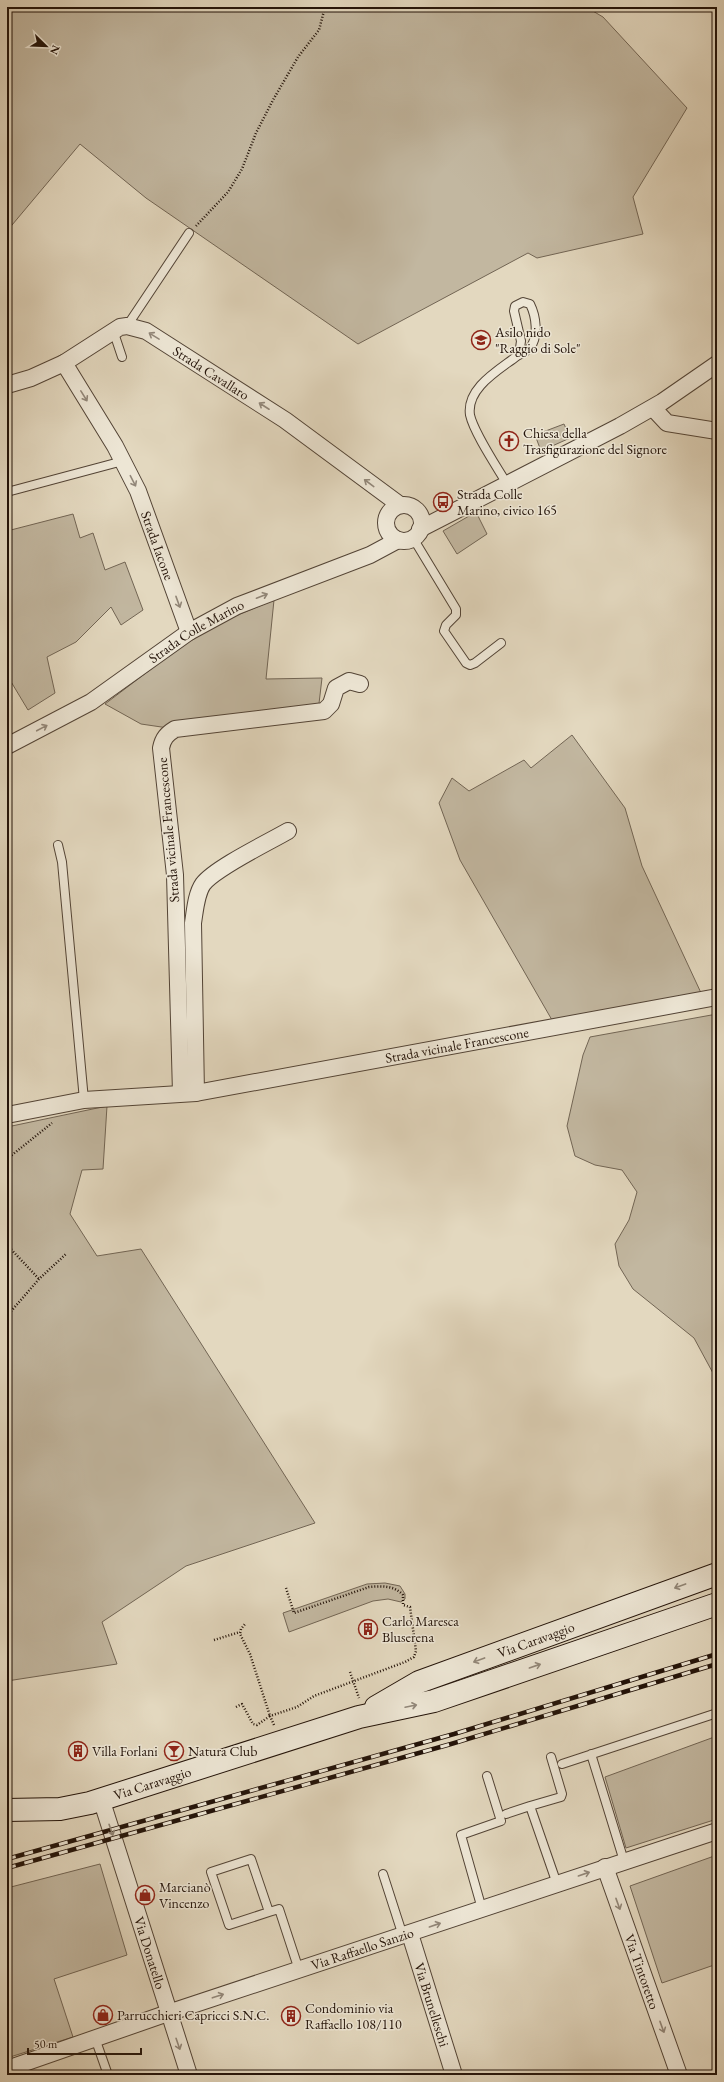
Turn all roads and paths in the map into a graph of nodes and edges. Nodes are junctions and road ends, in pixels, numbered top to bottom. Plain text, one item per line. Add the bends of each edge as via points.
1 (325, 7) edge
2 (189, 233) joint
3 (120, 328) junction
4 (519, 355) junction
5 (122, 357) dead end
6 (64, 363) junction
7 (717, 364) edge
8 (7, 384) edge
9 (653, 408) junction
10 (717, 431) edge
11 (123, 461) junction
12 (507, 484) junction
13 (7, 492) edge
14 (400, 505) junction
15 (419, 513) junction
16 (448, 513) junction
17 (411, 536) junction
18 (189, 632) junction
19 (501, 643) dead end
20 (360, 684) dead end
21 (7, 746) edge
22 (288, 831) dead end
23 (58, 845) dead end
24 (717, 997) edge
25 (189, 1093) junction
26 (84, 1100) junction
27 (68, 1103) junction
28 (7, 1115) edge
29 (7, 1159) edge
30 (7, 1245) edge
31 (66, 1254) dead end
32 (39, 1279) junction
33 (7, 1316) edge
34 (717, 1574) edge
35 (286, 1588) dead end
36 (717, 1604) edge
37 (245, 1624) dead end
38 (240, 1632) junction
39 (214, 1640) dead end
40 (350, 1672) dead end
41 (353, 1681) junction
42 (236, 1707) dead end
43 (359, 1708) junction
44 (717, 1714) edge
45 (270, 1716) junction
46 (276, 1729) dead end
47 (591, 1754) junction
48 (551, 1757) dead end
49 (562, 1764) dead end
50 (487, 1776) dead end
51 (104, 1803) junction
52 (530, 1806) junction
53 (7, 1810) edge
54 (506, 1814) dead end
55 (717, 1831) edge
56 (624, 1861) junction
57 (605, 1867) junction
58 (383, 1874) dead end
59 (557, 1884) junction
60 (482, 1909) junction
61 (268, 1912) junction
62 (406, 1935) junction
63 (299, 1970) junction
64 (168, 2013) junction
65 (95, 2038) junction
66 (7, 2069) edge
67 (108, 2075) edge
68 (189, 2075) edge
69 (454, 2075) edge
70 (679, 2075) edge

1 - 2 path via 319,30 298,58 273,100 242,169 228,192
2 - 3 lane
3 - 5 lane
3 - 6 street
14 -> 3 street, Strada Cavallaro via 248,395 146,331
4 - 4 lane via 530,348 535,333 533,311 530,304 523,302 515,306 514,311 520,341
4 - 12 lane via 486,380 476,390 470,402 474,426
6 - 8 street via 31,378
6 -> 11 street, Strada Iacone
7 - 9 street, Strada Colle Marino
9 - 10 street via 667,423
9 - 12 street, Strada Colle Marino
11 - 13 lane
11 -> 18 street, Strada Iacone via 138,491
12 - 16 street, Strada Colle Marino
14 - 15 street via 409,506
14 - 17 street via 389,513 386,522 391,535
15 - 16 street, Strada Colle Marino
15 - 17 street via 421,521
16 - 17 street, Strada Colle Marino
18 -> 17 street, Strada Colle Marino via 237,606 370,555
17 - 19 lane via 456,609 456,615 446,624 444,631 466,663 475,663
21 -> 18 street, Strada Colle Marino via 91,702
20 - 25 street, Strada vicinale Francescone via 349,681 336,688 331,704 324,712 175,729 163,740 160,748 175,876
22 - 25 street, Strada vicinale Francescone via 220,870 203,884 196,902 193,923
23 - 26 lane via 62,862
24 - 25 street, Strada vicinale Francescone
25 - 26 street, Strada vicinale Francescone
26 - 27 street, Strada vicinale Francescone
27 - 28 street, Strada vicinale Francescone
27 - 29 path via 69,1113 44,1128
30 - 32 path
31 - 32 path
32 - 33 path
34 -> 43 street, Via Caravaggio via 419,1682
35 - 41 path via 294,1613 369,1587 394,1588 403,1595 402,1603 410,1607 414,1628 414,1657
43 -> 36 street, Via Caravaggio via 434,1701
37 - 38 path
38 - 39 path
38 - 45 path
40 - 41 path
41 - 43 path
41 - 45 path via 314,1696 297,1707
42 - 45 path via 242,1704 253,1724 257,1725
43 - 51 street, Via Caravaggio
44 - 47 lane
45 - 46 path
47 - 49 lane
47 - 56 lane
48 - 52 lane via 561,1797
50 - 60 lane via 501,1821 461,1835
51 - 53 street, Via Caravaggio via 60,1809
51 -> 64 street, Via Donatello
52 - 54 lane
52 - 59 lane
55 - 56 street, Via Raffaello Sanzio
56 - 57 street, Via Raffaello Sanzio
59 -> 57 street, Via Raffaello Sanzio
57 -> 70 street, Via Tintoretto
58 - 62 lane
59 - 60 street, Via Raffaello Sanzio
62 -> 60 street, Via Raffaello Sanzio
61 - 61 lane via 251,1859 211,1872 229,1925
61 - 63 lane via 279,1909
62 - 63 street, Via Raffaello Sanzio
62 - 69 street, Via Brunelleschi
64 -> 63 street, Via Raffaello Sanzio
64 - 65 street, Via Raffaello Sanzio
64 -> 68 street, Via Donatello
65 - 66 street, Via Raffaello Sanzio
65 - 67 lane

